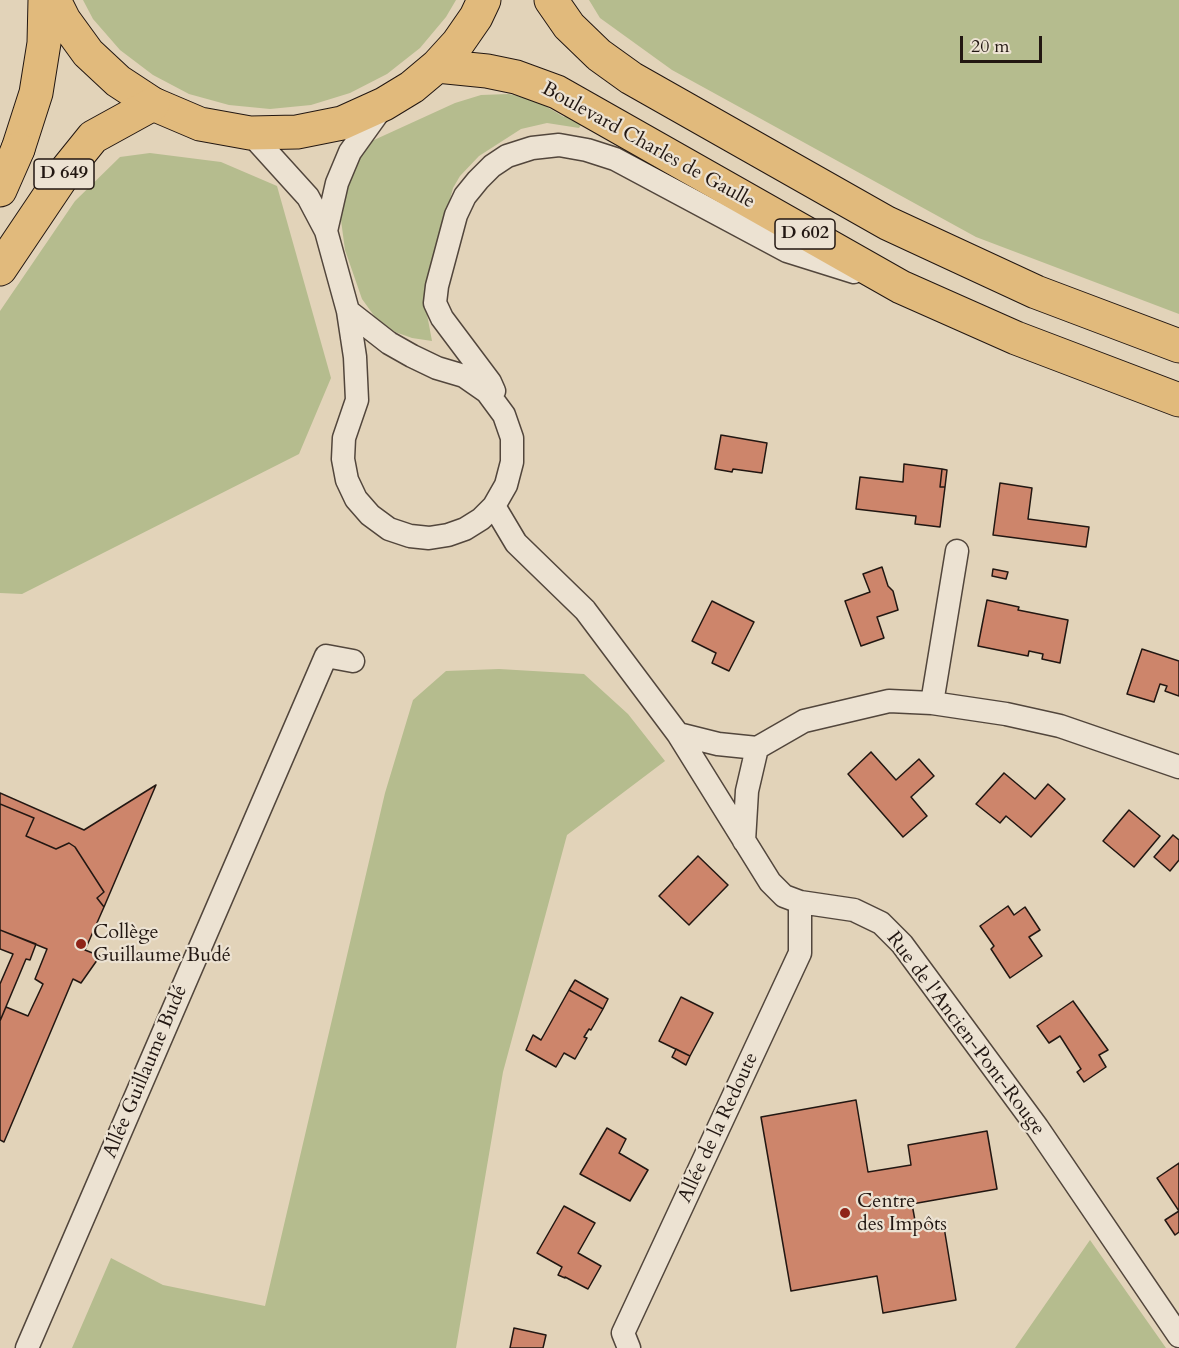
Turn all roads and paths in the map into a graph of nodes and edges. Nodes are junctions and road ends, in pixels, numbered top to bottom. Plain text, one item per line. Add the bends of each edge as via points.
1 (45, 0) edge
2 (54, 0) edge
3 (484, 0) edge
4 (551, 0) edge
5 (437, 66) junction
6 (153, 104) junction
7 (384, 104) junction
8 (250, 133) junction
9 (9, 159) edge
10 (0, 190) edge
11 (326, 231) junction
12 (0, 269) edge
13 (901, 288) junction
14 (348, 311) junction
15 (1179, 346) edge
16 (1179, 400) edge
17 (504, 415) junction
18 (494, 506) junction
19 (957, 551) dead end
20 (353, 661) dead end
21 (932, 703) junction
22 (678, 734) junction
23 (757, 748) junction
24 (1179, 767) edge
25 (744, 841) junction
26 (800, 902) junction
27 (1179, 1336) edge
28 (27, 1348) edge
29 (629, 1348) edge

1 - 9 main road, D 649 via 44,43 36,93
2 - 6 main road via 88,53 118,81
3 - 5 main road via 476,17
4 - 15 main road, D 602 via 569,26 631,78 886,223 1036,292
5 - 7 main road
5 - 13 main road, Boulevard Charles de Gaulle / D 602 via 506,75 557,92
6 - 8 main road via 200,124
6 - 12 main road, D 649 via 93,137
7 - 8 main road via 342,123 297,132
7 - 11 street via 350,152 337,183
8 - 11 street via 308,197
9 - 10 main road, D 649
11 - 14 street
13 - 16 main road, Boulevard Charles de Gaulle / D 602 via 1016,338
13 - 17 street via 787,250 615,159 559,145 532,148 492,166 465,196 456,215 435,303 490,382
14 - 17 street via 389,343 436,368 464,376 487,392
14 - 18 street via 357,400 344,438 343,459 356,499 388,528 429,538 465,529
17 - 18 street via 512,438 512,462 506,485
18 - 22 street, Rue de l'Ancien-Pont-Rouge via 516,543 585,610
19 - 21 street
20 - 28 street, Allée Guillaume Budé via 326,656
21 - 23 street via 889,701 804,721
21 - 24 street via 1060,726
22 - 23 street
22 - 25 street, Rue de l'Ancien-Pont-Rouge
23 - 25 street via 747,791
25 - 26 street, Rue de l'Ancien-Pont-Rouge via 770,882 784,896
26 - 27 street, Rue de l'Ancien-Pont-Rouge via 854,910 881,923 902,944 1037,1127
26 - 29 street, Allée de la Redoute via 800,953 622,1333

